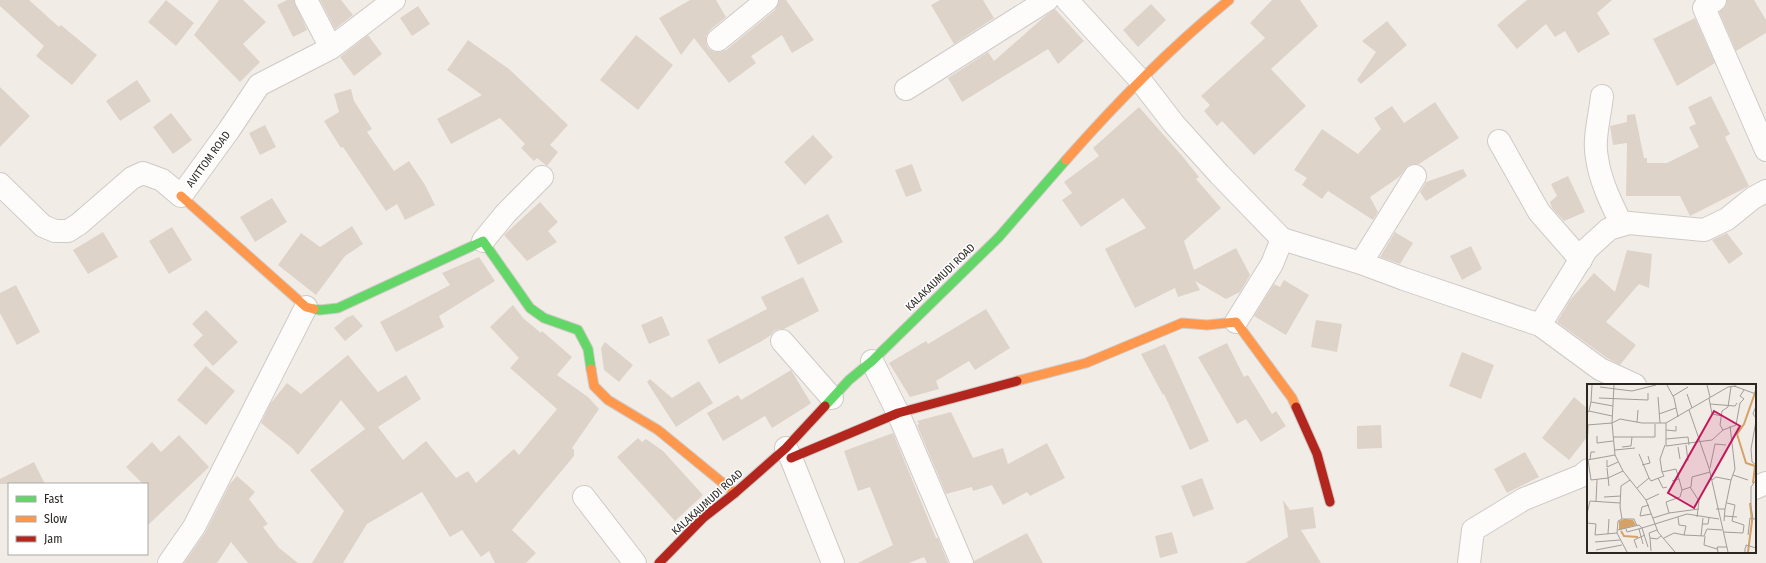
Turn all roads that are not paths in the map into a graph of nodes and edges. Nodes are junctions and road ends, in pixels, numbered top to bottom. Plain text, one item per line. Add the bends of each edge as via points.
1 (306, 0) edge
2 (394, 0) edge
3 (767, 0) edge
4 (1048, 0) edge
5 (1067, 0) edge
6 (1229, 0) edge
7 (1715, 0) edge
8 (718, 40) dead end
9 (331, 48) junction
10 (1140, 80) junction
11 (906, 89) dead end
12 (1602, 96) dead end
13 (1499, 141) dead end
14 (1766, 150) edge
15 (1415, 176) dead end
16 (542, 177) dead end
17 (0, 184) edge
18 (1766, 191) edge
19 (181, 196) junction
20 (1622, 225) junction
21 (1282, 239) junction
22 (483, 241) junction
23 (1581, 260) junction
24 (1361, 263) junction
25 (306, 307) junction
26 (1236, 322) junction
27 (1540, 325) junction
28 (782, 341) dead end
29 (872, 361) junction
30 (1633, 384) edge
31 (832, 398) junction
32 (898, 413) junction
33 (788, 453) junction
34 (1587, 471) edge
35 (1766, 483) edge
36 (1756, 488) edge
37 (735, 493) junction
38 (584, 497) dead end
39 (1330, 502) dead end
40 (169, 563) edge
41 (635, 563) edge
42 (659, 563) edge
43 (832, 563) edge
44 (962, 563) edge
45 (1470, 563) edge

1 - 9 street
2 - 9 street, AVITTOM ROAD
3 - 8 street
4 - 11 street
5 - 10 street
6 - 10 street, KALAKAUMUDI ROAD via 1197,26
7 - 14 street via 1704,8
9 - 19 street, AVITTOM ROAD via 259,85
10 - 21 street via 1174,124
10 - 29 street, KALAKAUMUDI ROAD via 1109,111 999,237
12 - 20 street via 1596,158 1611,205
13 - 23 street via 1539,212
15 - 24 street
16 - 22 street via 506,213
17 - 19 street, AVITTOM ROAD via 43,226 55,232 68,231 79,224 132,178 143,173 162,180
18 - 20 street via 1727,219 1704,230 1628,223
19 - 25 street
20 - 23 street via 1609,230 1587,249
21 - 24 street
21 - 26 street via 1272,264
22 - 25 street via 338,308 320,310
22 - 37 street via 530,308 544,318 578,330 588,350 594,386 608,400 658,430
23 - 27 street
24 - 27 street
25 - 40 street via 194,527
26 - 32 street via 1207,325 1182,322 1086,363
26 - 39 street via 1292,398 1317,454
27 - 30 street via 1600,369
28 - 31 street
29 - 31 street, KALAKAUMUDI ROAD
29 - 32 street
31 - 33 street, KALAKAUMUDI ROAD
32 - 33 street
32 - 44 street
33 - 37 street, KALAKAUMUDI ROAD
33 - 43 street
34 - 45 street via 1581,476 1524,498 1473,530
35 - 36 street
37 - 42 street, KALAKAUMUDI ROAD via 703,518
38 - 41 street

